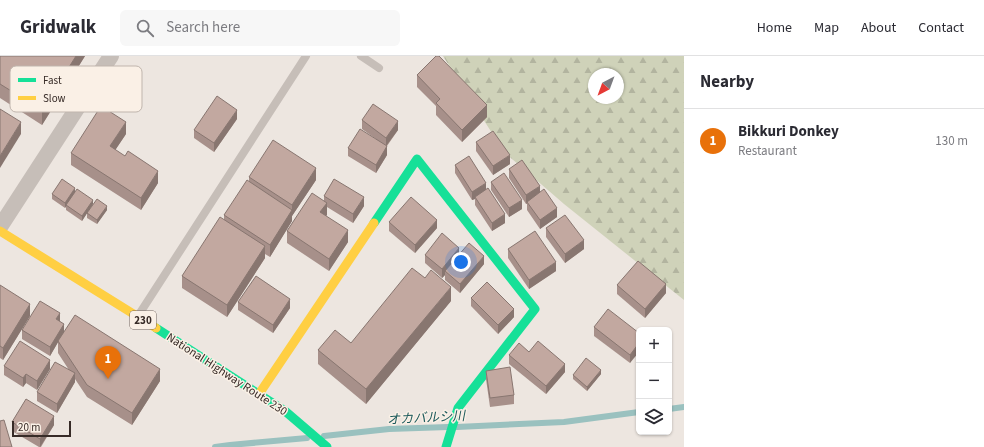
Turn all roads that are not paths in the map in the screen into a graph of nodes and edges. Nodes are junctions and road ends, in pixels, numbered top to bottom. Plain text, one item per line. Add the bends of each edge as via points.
1 (111, 56) edge
2 (306, 56) edge
3 (361, 56) edge
4 (105, 66) edge
5 (379, 68) dead end
6 (75, 112) edge
7 (0, 227) edge
8 (0, 231) edge
9 (138, 316) junction
10 (259, 394) junction
11 (327, 447) edge
12 (446, 447) edge

1 - 4 street
2 - 9 lane
3 - 5 lane
6 - 7 street
8 - 9 main road, National Highway Route 230 / 230
9 - 10 main road, National Highway Route 230 / 230
10 - 11 main road, National Highway Route 230 / 230 via 285,411
10 - 12 main road via 417,159 535,310 458,408

